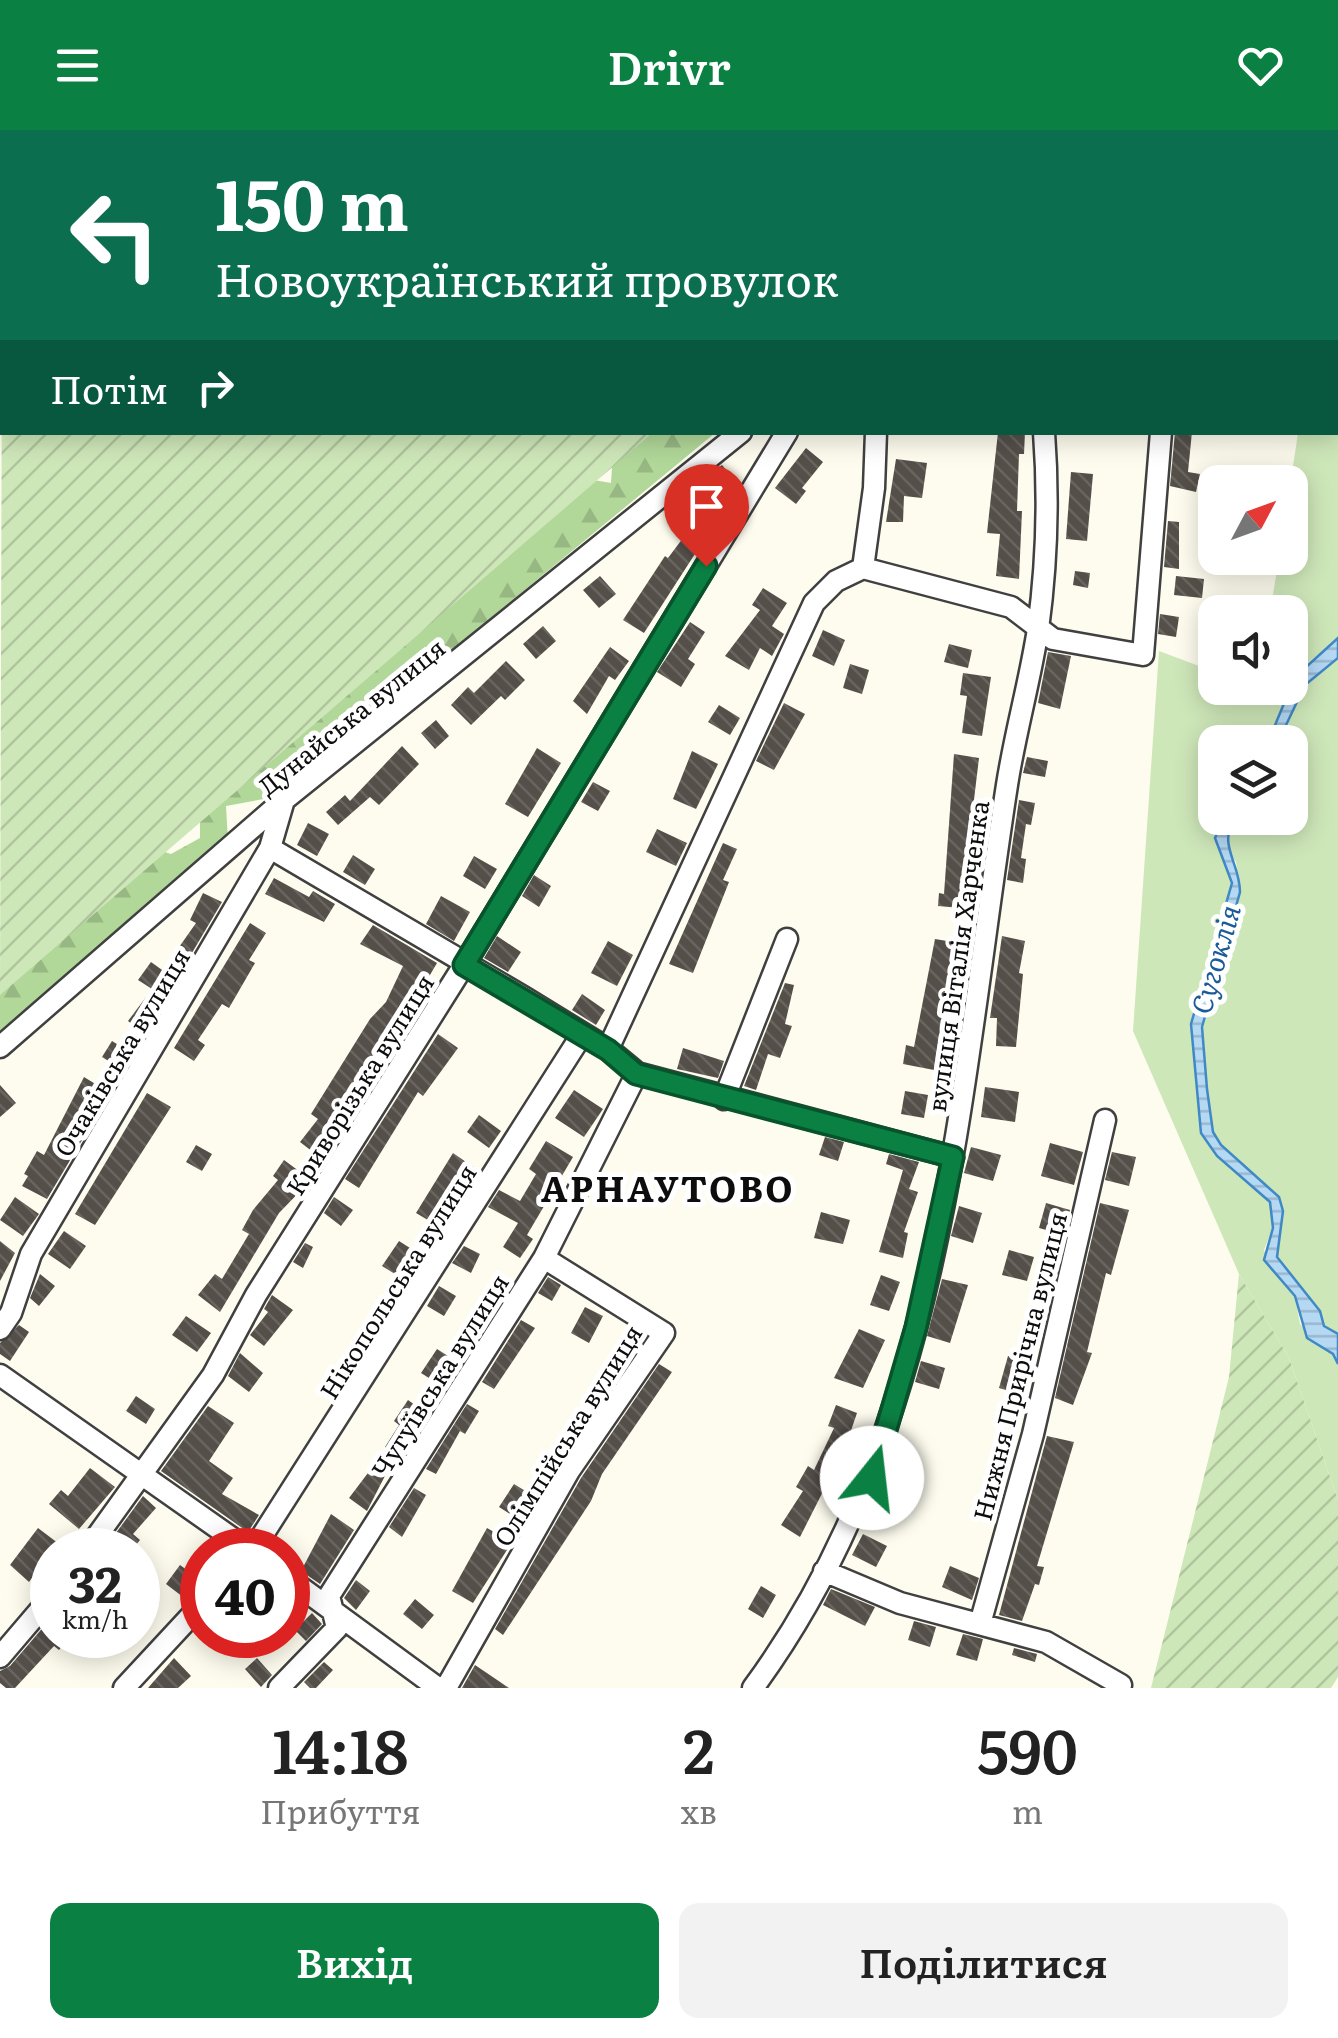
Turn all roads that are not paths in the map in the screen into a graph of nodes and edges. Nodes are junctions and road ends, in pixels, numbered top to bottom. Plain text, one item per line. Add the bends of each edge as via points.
1 (736, 435) edge
2 (785, 435) edge
3 (876, 435) edge
4 (1044, 435) edge
5 (1161, 435) edge
6 (863, 568) junction
7 (1038, 631) junction
8 (284, 800) junction
9 (270, 848) junction
10 (787, 939) dead end
11 (464, 965) junction
12 (581, 1036) junction
13 (0, 1047) edge
14 (608, 1050) junction
15 (636, 1074) junction
16 (724, 1100) junction
17 (1105, 1120) dead end
18 (953, 1157) junction
19 (544, 1258) junction
20 (0, 1329) edge
21 (0, 1375) edge
22 (143, 1477) junction
23 (105, 1528) edge
24 (218, 1528) edge
25 (265, 1528) edge
26 (824, 1571) junction
27 (310, 1594) edge
28 (334, 1612) junction
29 (30, 1621) edge
30 (980, 1624) junction
31 (180, 1628) edge
32 (0, 1656) edge
33 (1120, 1685) dead end
34 (124, 1688) edge
35 (280, 1688) edge
36 (438, 1688) edge
37 (446, 1688) edge
38 (753, 1688) edge

1 - 8 street, Дунайська вулиця
2 - 11 street, Криворізька вулиця
3 - 6 street
4 - 7 street, вулиця Віталія Харченка via 1050,512
5 - 7 street via 1143,656
6 - 7 street via 1011,607
6 - 14 street via 836,581 814,603
7 - 18 street, вулиця Віталія Харченка via 1007,783
8 - 9 street, Очаківська вулиця
8 - 13 street, Дунайська вулиця
9 - 11 street
9 - 20 street, Очаківська вулиця via 30,1254
10 - 16 street
11 - 12 street
11 - 22 street, Криворізька вулиця via 256,1295 213,1375
12 - 14 street
12 - 25 street, Нікопольська вулиця
14 - 15 street
15 - 16 street
15 - 19 street, Чугуївська вулиця
16 - 18 street
17 - 30 street, Нижня Прирічна вулиця
18 - 26 street, вулиця Віталія Харченка via 916,1327 872,1478
19 - 28 street, Чугуївська вулиця via 329,1596
19 - 37 street, Олімпійська вулиця via 664,1333 569,1471
21 - 22 street
22 - 23 street, Криворізька вулиця
22 - 24 street
26 - 30 street via 900,1603
26 - 38 street, вулиця Віталія Харченка
27 - 28 street
28 - 35 street, Чугуївська вулиця via 337,1628
28 - 36 street
29 - 32 street
30 - 33 street via 1046,1642
31 - 34 street

